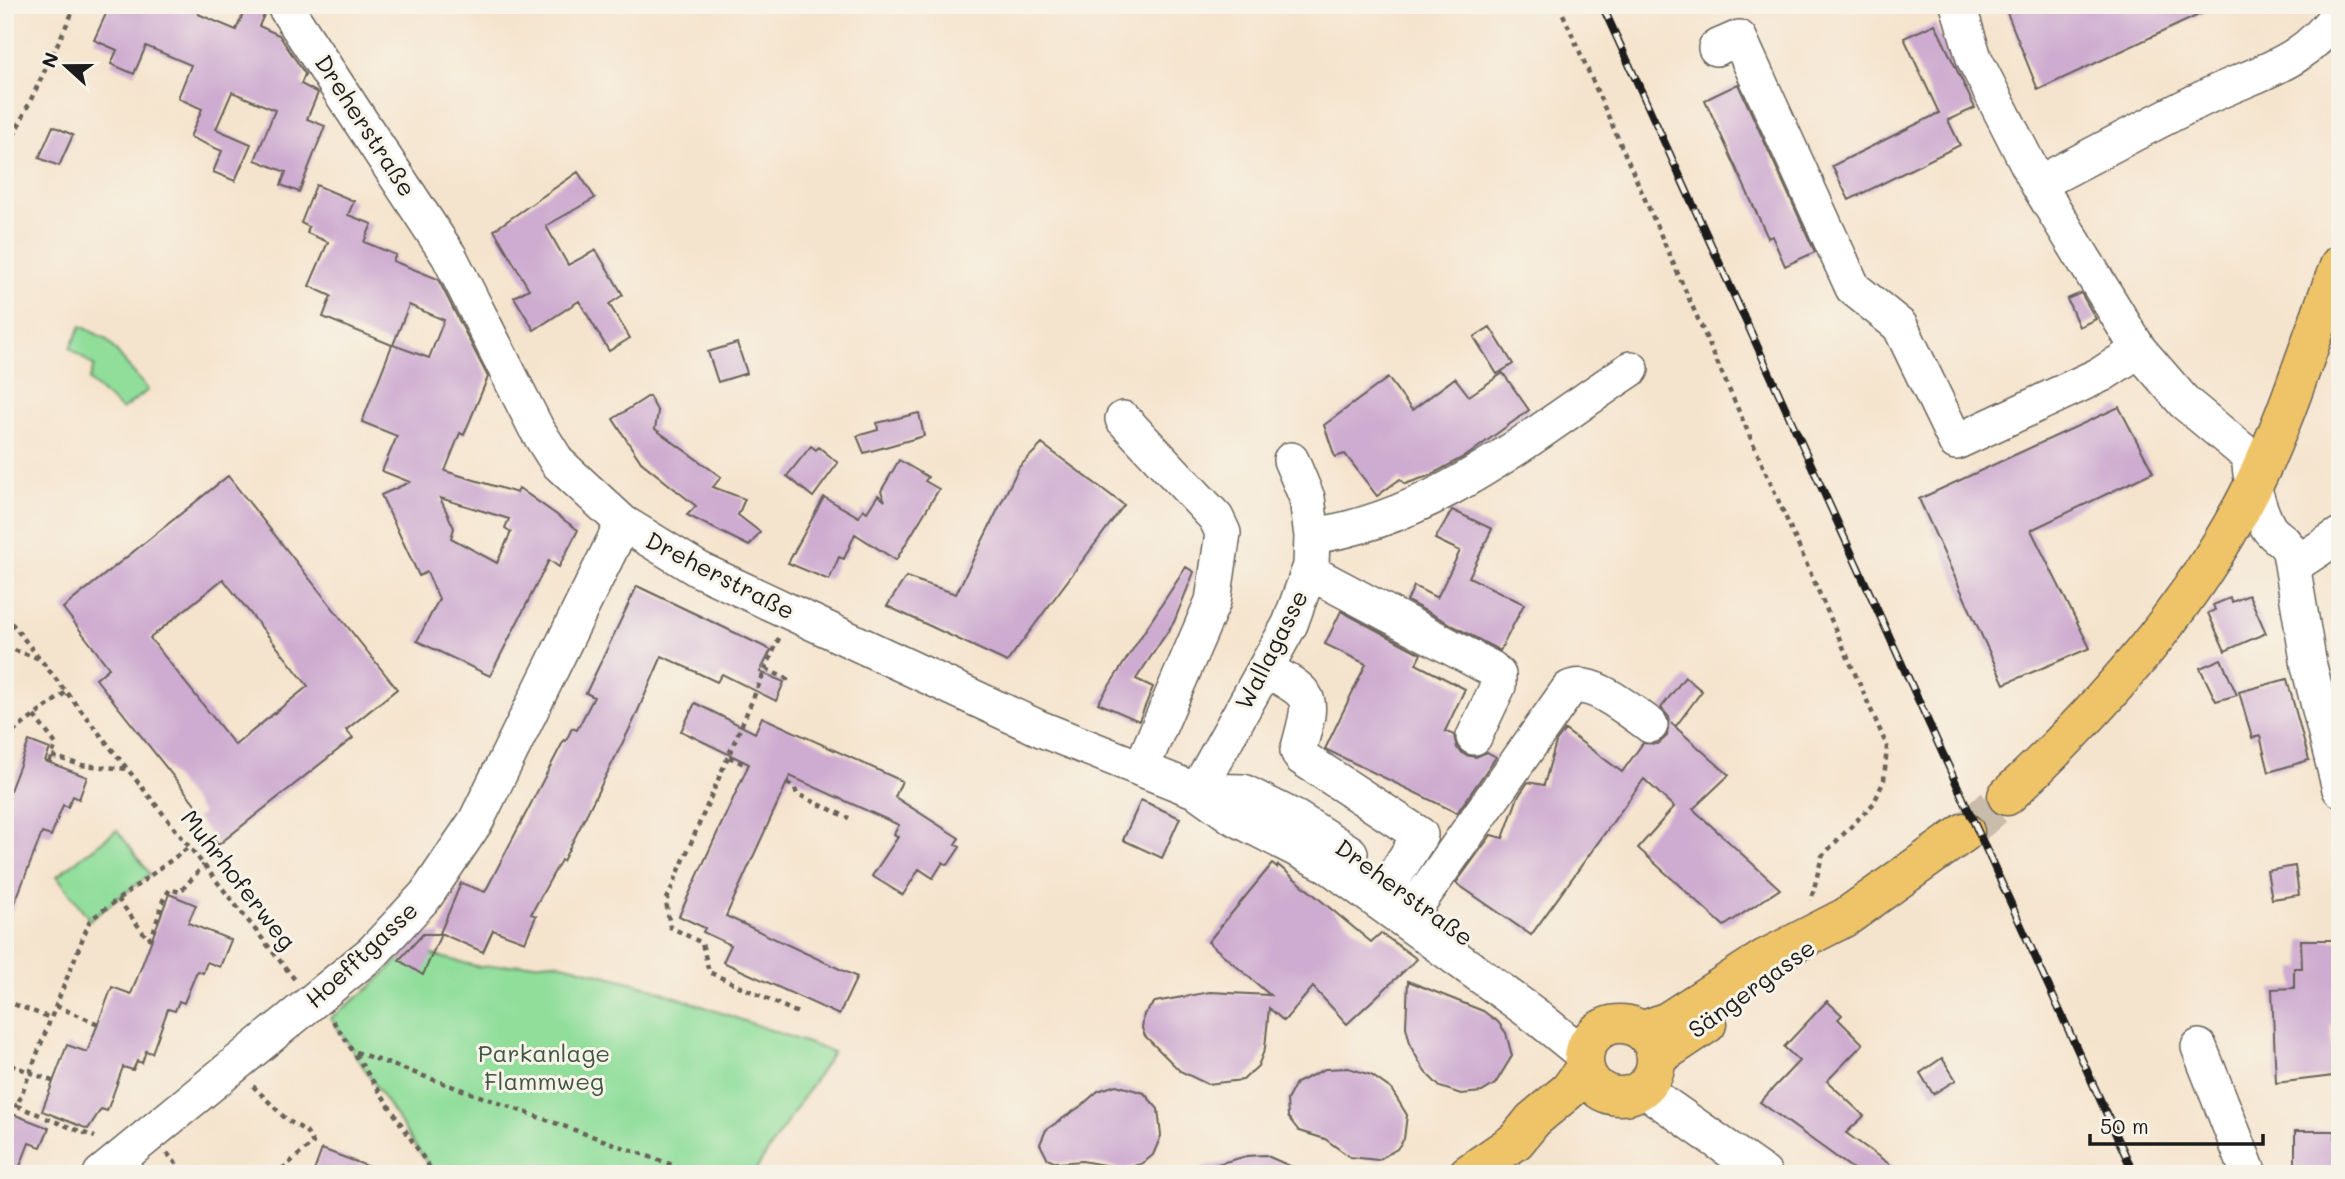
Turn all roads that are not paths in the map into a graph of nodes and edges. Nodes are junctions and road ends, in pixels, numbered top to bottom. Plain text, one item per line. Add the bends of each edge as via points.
1 (284, 5) edge
2 (1958, 5) edge
3 (2340, 11) edge
4 (1716, 48) dead end
5 (2038, 184) junction
6 (2340, 264) edge
7 (2139, 351) junction
8 (1631, 369) dead end
9 (1124, 419) dead end
10 (1292, 460) dead end
11 (2252, 487) junction
12 (622, 523) junction
13 (2340, 535) edge
14 (1312, 536) junction
15 (2292, 566) junction
16 (1308, 575) junction
17 (2325, 665) edge
18 (1265, 669) junction
19 (1650, 725) dead end
20 (1474, 737) dead end
21 (1141, 769) junction
22 (2340, 789) edge
23 (1197, 791) junction
24 (2007, 796) tunnel mouth
25 (1965, 832) tunnel mouth
26 (1390, 883) junction
27 (1418, 903) junction
28 (2199, 1047) dead end
29 (1616, 1061) junction
30 (101, 1174) edge
31 (1468, 1174) edge
32 (1764, 1174) edge
33 (2249, 1174) edge

1 - 12 street, Dreherstraße via 449,256 558,463
2 - 5 street via 1974,58
3 - 5 street via 2308,49 2280,67 2208,96
4 - 7 street via 1739,38 1853,288 1900,326 1956,442 2102,374
5 - 7 street
6 - 11 main road via 2285,415
7 - 11 street via 2184,402 2249,456
8 - 14 street via 1442,494 1395,516
9 - 21 street via 1216,518 1223,533 1213,601
10 - 14 street, Wallagasse via 1307,498
11 - 15 street via 2270,530 2287,543
11 - 24 main road via 2150,644 2059,747
12 - 21 street, Dreherstraße via 698,569 1041,729
12 - 30 street, Hoefftgasse via 476,821 426,895 373,952
13 - 15 street
14 - 16 street, Wallagasse
15 - 17 street
16 - 18 street, Wallagasse via 1290,624
16 - 20 street via 1492,669 1498,675 1498,686
17 - 22 street
18 - 23 street, Wallagasse
18 - 26 street via 1304,691 1308,699 1309,714 1298,751 1301,757 1420,835
19 - 27 street via 1591,687 1569,689
21 - 23 street, Dreherstraße
23 - 26 street, Dreherstraße via 1243,792 1335,842
23 - 29 street, Dreherstraße via 1232,816 1328,865 1564,1036
25 - 29 main road, Sängergasse via 1835,922 1812,949
26 - 27 street, Dreherstraße
27 - 29 street, Dreherstraße
28 - 33 street
29 - 31 main road, Sängergasse via 1569,1090 1516,1141
29 - 32 street, Dreherstraße

